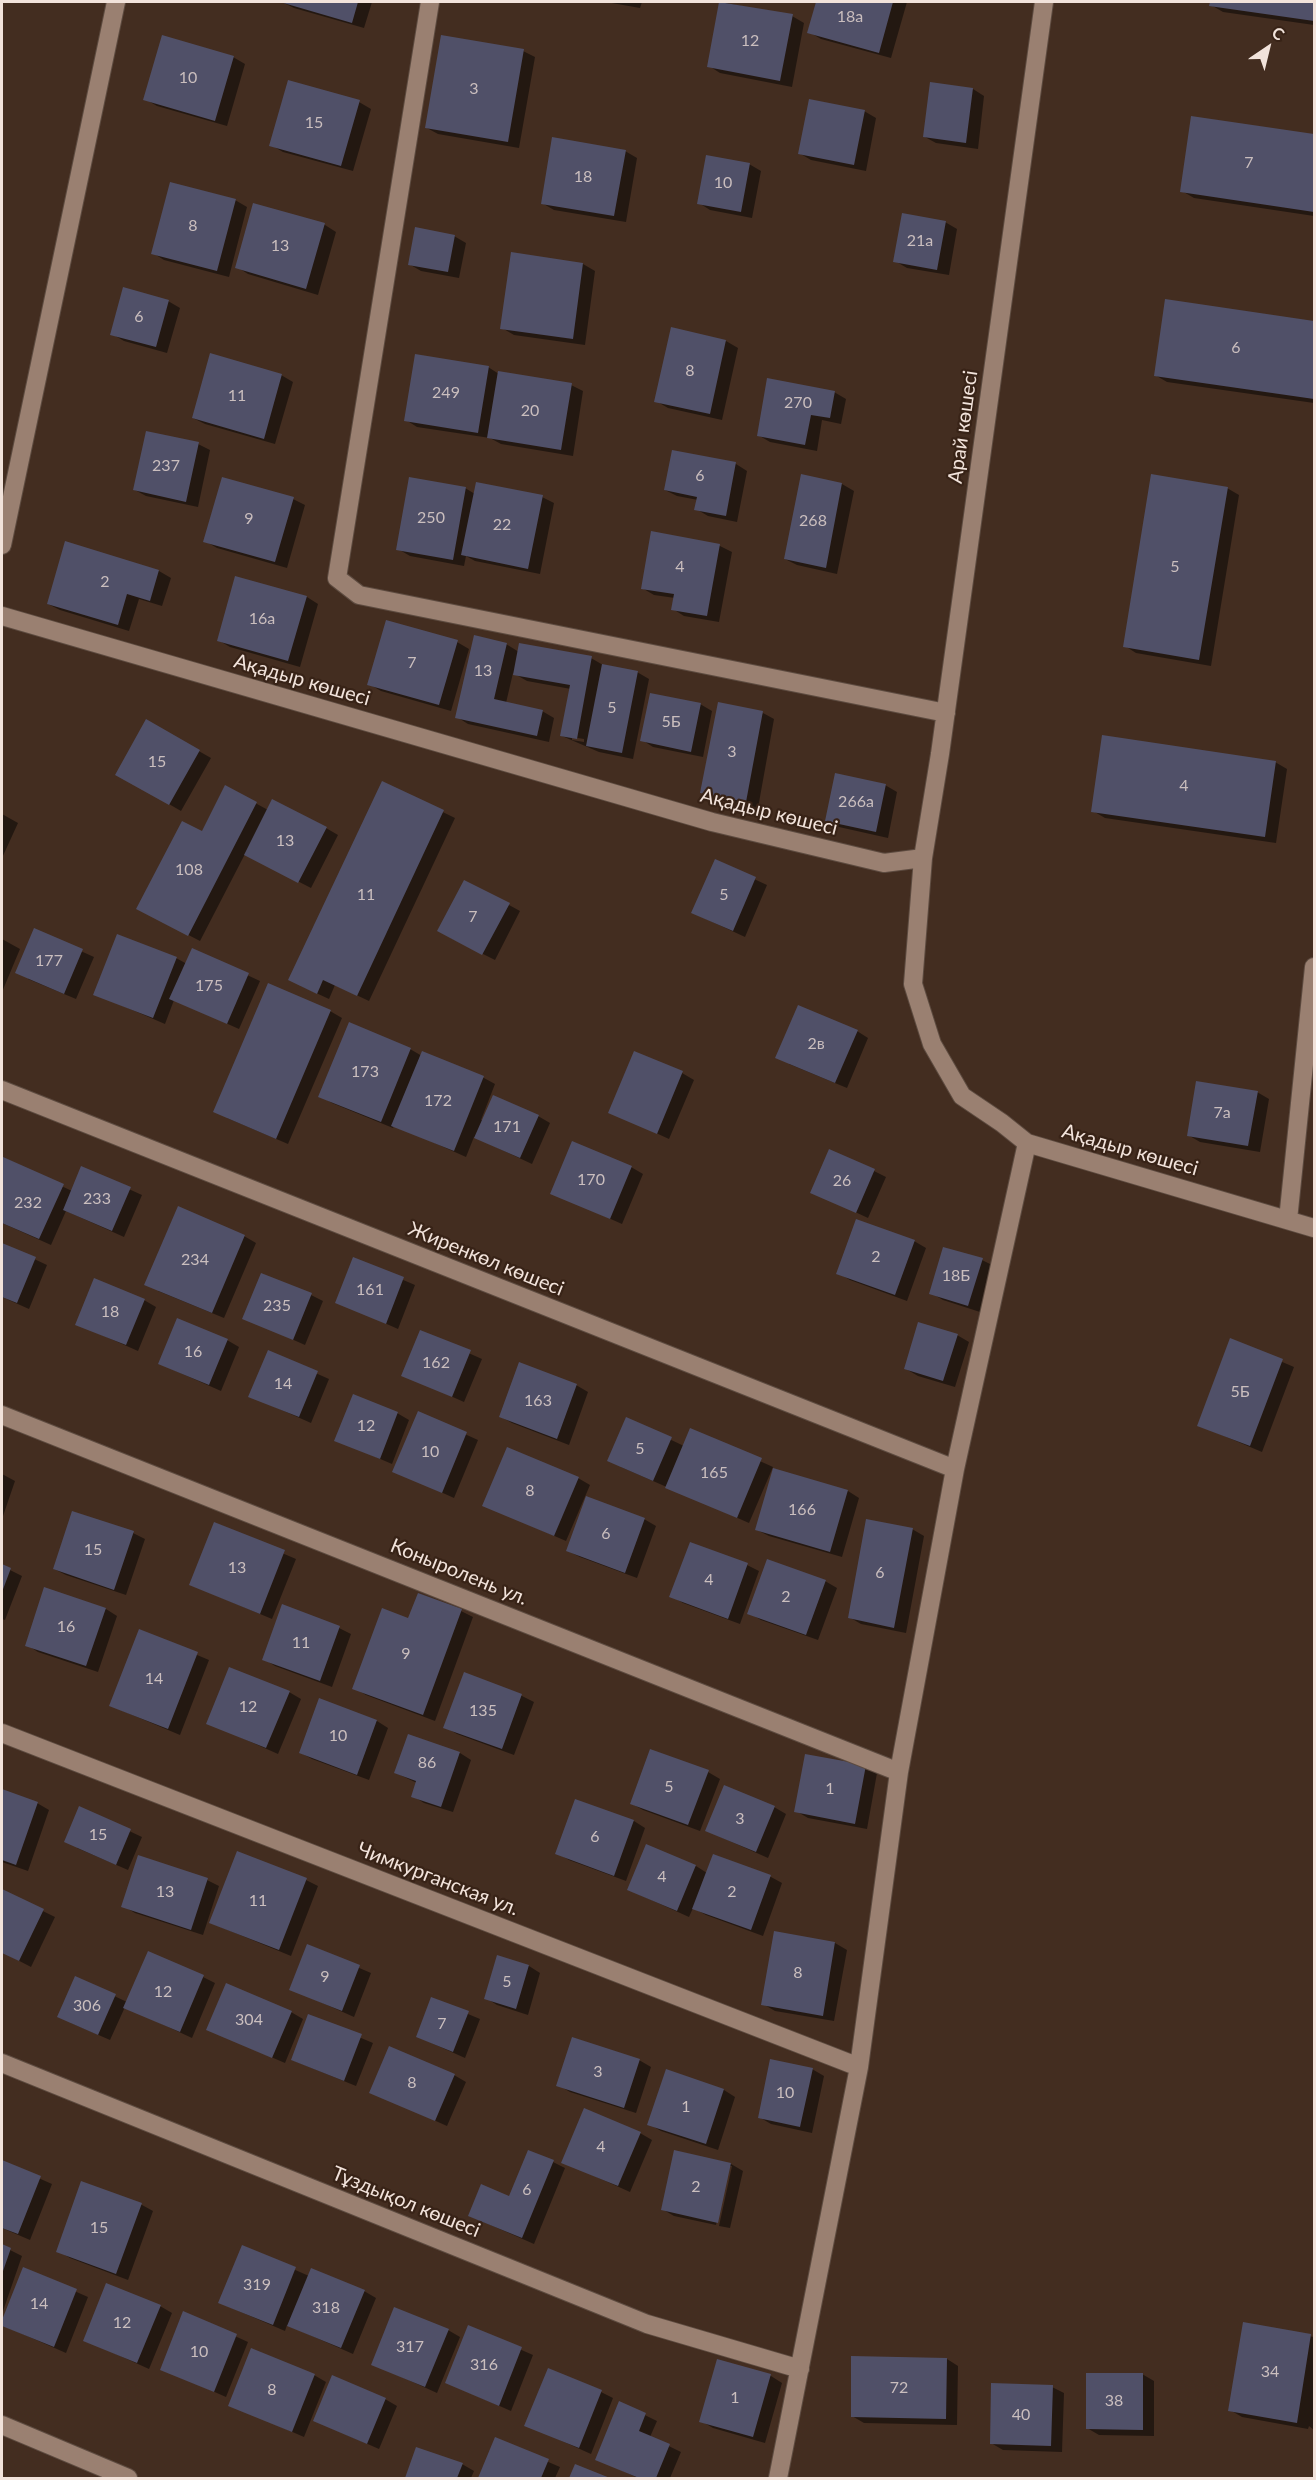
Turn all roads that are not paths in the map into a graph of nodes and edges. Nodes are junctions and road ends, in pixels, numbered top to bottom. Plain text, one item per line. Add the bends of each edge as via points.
1 (116, 2) edge
2 (430, 2) edge
3 (1044, 2) edge
4 (2, 545) edge
5 (2, 616) edge
6 (946, 713) junction
7 (923, 858) junction
8 (1314, 967) edge
9 (2, 1090) edge
10 (1027, 1143) junction
11 (1288, 1220) junction
12 (1314, 1228) edge
13 (2, 1415) edge
14 (955, 1469) junction
15 (2, 1732) edge
16 (899, 1772) junction
17 (2, 2063) edge
18 (859, 2067) junction
19 (800, 2368) junction
20 (2, 2425) edge
21 (128, 2478) edge
22 (778, 2478) edge

1 - 4 street
2 - 6 street via 337,578 359,595
3 - 6 street, Арай көшесі
5 - 7 street, Ақадыр көшесі via 712,822 884,863
6 - 7 street, Арай көшесі
7 - 10 street, Ақадыр көшесі via 913,984 932,1044 962,1096
8 - 11 street
9 - 14 street, Жиренкөл көшесі
10 - 11 street, Ақадыр көшесі
10 - 14 street
11 - 12 street, Ақадыр көшесі
13 - 16 street, Коныролень ул.
14 - 16 street
15 - 18 street, Чимкурганская ул.
16 - 18 street
17 - 19 street, Тұздықол көшесі via 648,2324
18 - 19 street
19 - 22 street
20 - 21 street

